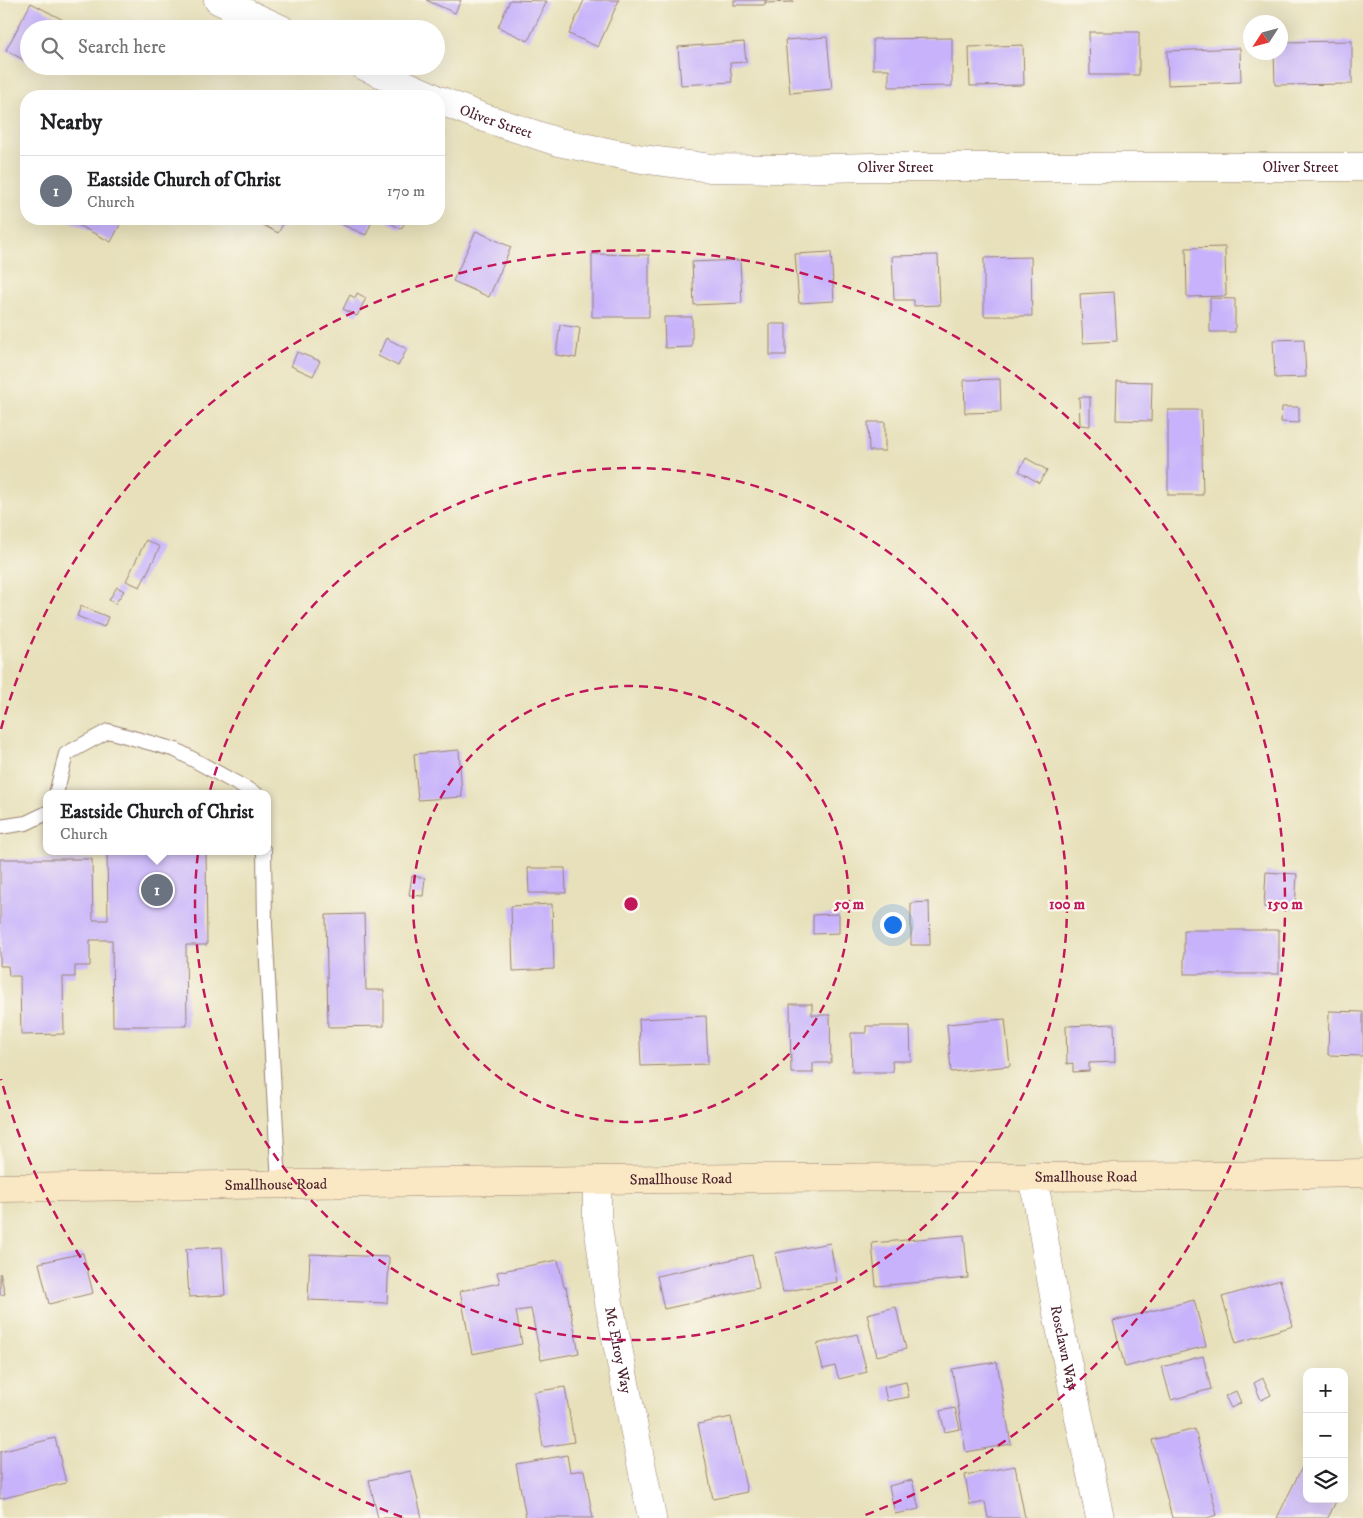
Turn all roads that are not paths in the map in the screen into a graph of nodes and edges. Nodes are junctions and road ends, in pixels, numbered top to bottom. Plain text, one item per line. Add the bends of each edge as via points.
1 (218, 0) edge
2 (261, 20) edge
3 (384, 75) edge
4 (418, 90) edge
5 (445, 102) edge
6 (1363, 167) edge
7 (57, 790) edge
8 (249, 790) edge
9 (43, 815) edge
10 (0, 827) edge
11 (264, 855) edge
12 (1363, 1173) edge
13 (1031, 1176) junction
14 (597, 1181) junction
15 (279, 1185) junction
16 (0, 1188) edge
17 (652, 1518) edge
18 (1100, 1518) edge

1 - 2 street
3 - 4 street
5 - 6 street, Oliver Street via 558,142 642,159 711,168
7 - 8 lane via 66,754 108,731 176,750
9 - 10 lane via 26,823
11 - 15 lane
12 - 13 street, Smallhouse Road
13 - 14 street, Smallhouse Road
13 - 18 street, Roselawn Way
14 - 15 street, Smallhouse Road
14 - 17 street, Mc Elroy Way via 597,1219 609,1304
15 - 16 street, Smallhouse Road

